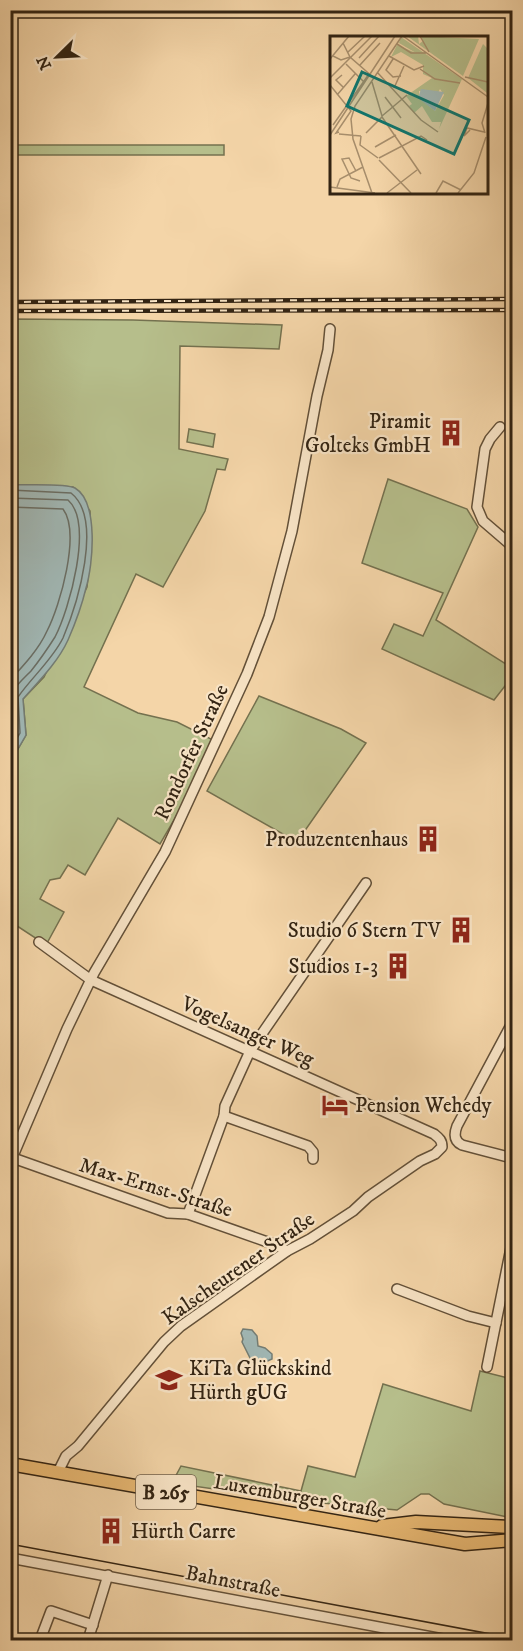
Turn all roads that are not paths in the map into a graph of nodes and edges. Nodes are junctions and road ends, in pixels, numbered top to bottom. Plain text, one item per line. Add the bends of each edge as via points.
1 (330, 329) dead end
2 (500, 427) dead end
3 (513, 546) edge
4 (366, 883) dead end
5 (39, 942) dead end
6 (91, 980) junction
7 (513, 1023) edge
8 (250, 1051) junction
9 (224, 1116) junction
10 (14, 1144) edge
11 (442, 1147) joint
12 (513, 1158) edge
13 (313, 1159) dead end
14 (12, 1161) edge
15 (188, 1214) junction
16 (513, 1243) edge
17 (287, 1251) junction
18 (397, 1289) dead end
19 (496, 1323) junction
20 (487, 1367) dead end
21 (10, 1464) edge
22 (58, 1472) junction
23 (372, 1527) junction
24 (513, 1527) edge
25 (513, 1540) edge
26 (10, 1558) edge
27 (108, 1575) junction
28 (93, 1625) junction
29 (40, 1641) edge
30 (88, 1641) edge
31 (448, 1641) edge

1 - 6 street, Rondorfer Straße via 292,531 269,617 165,852
2 - 3 street via 485,449 477,507 483,521
4 - 8 street
5 - 6 street, Vogelsanger Weg
6 - 8 street, Vogelsanger Weg
6 - 10 street, Rondorfer Straße
7 - 12 street via 454,1135 458,1143
8 - 9 street
8 - 11 street, Vogelsanger Weg via 434,1134 440,1138
9 - 13 street via 308,1146
9 - 15 street
10 - 14 street, Rondorfer Straße
11 - 17 street, Kalscheurener Straße
14 - 15 street, Max-Ernst-Straße via 168,1213
15 - 17 street, Max-Ernst-Straße
16 - 19 street
17 - 22 street, Kalscheurener Straße via 169,1336 66,1456
18 - 19 street
19 - 20 street
21 - 22 main road, Luxemburger Straße / B 265
22 - 23 main road, Luxemburger Straße / B 265
23 - 24 main road via 416,1522
23 - 25 main road, Luxemburger Straße / B 265 via 477,1544
26 - 27 street, Bahnstraße
27 - 28 street
27 - 31 street, Bahnstraße
28 - 29 street via 51,1611
28 - 30 street

